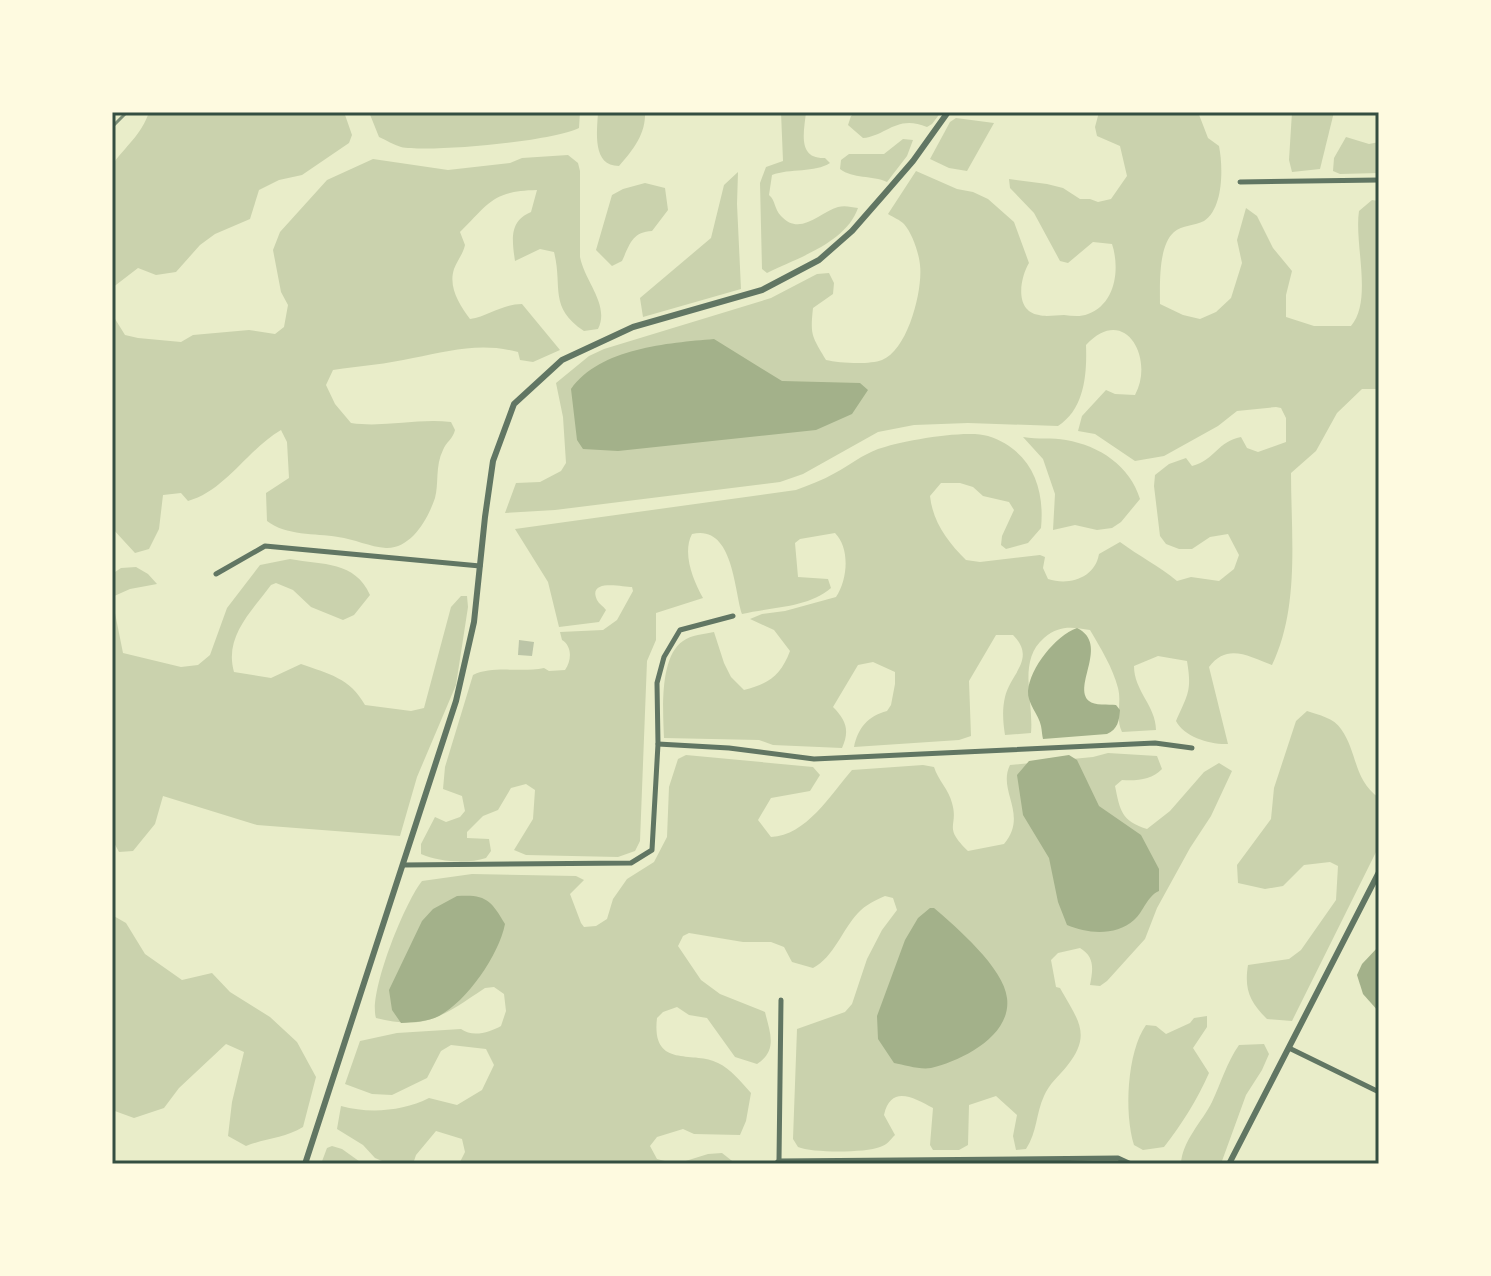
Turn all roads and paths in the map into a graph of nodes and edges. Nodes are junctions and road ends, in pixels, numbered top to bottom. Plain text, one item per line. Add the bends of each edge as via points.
1 (948, 112) edge
2 (1379, 180) edge
3 (1240, 182) dead end
4 (480, 566) junction
5 (216, 574) dead end
6 (733, 616) dead end
7 (658, 744) junction
8 (1192, 748) dead end
9 (403, 865) junction
10 (1379, 872) edge
11 (781, 1000) dead end
12 (1289, 1048) junction
13 (1379, 1092) edge
14 (777, 1163) edge
15 (305, 1164) edge
16 (1131, 1164) edge
17 (1229, 1164) edge

1 - 4 street via 861,221 819,260 762,290 633,327 562,360 514,404 493,461
2 - 3 street
4 - 5 street via 265,546
4 - 9 street via 465,667
6 - 7 street via 680,630 664,657 657,683
7 - 8 street via 814,759 1155,743
7 - 9 street via 652,850 631,863
9 - 15 street
10 - 12 street
11 - 14 street
12 - 13 street
12 - 17 street
14 - 16 street via 1118,1158

